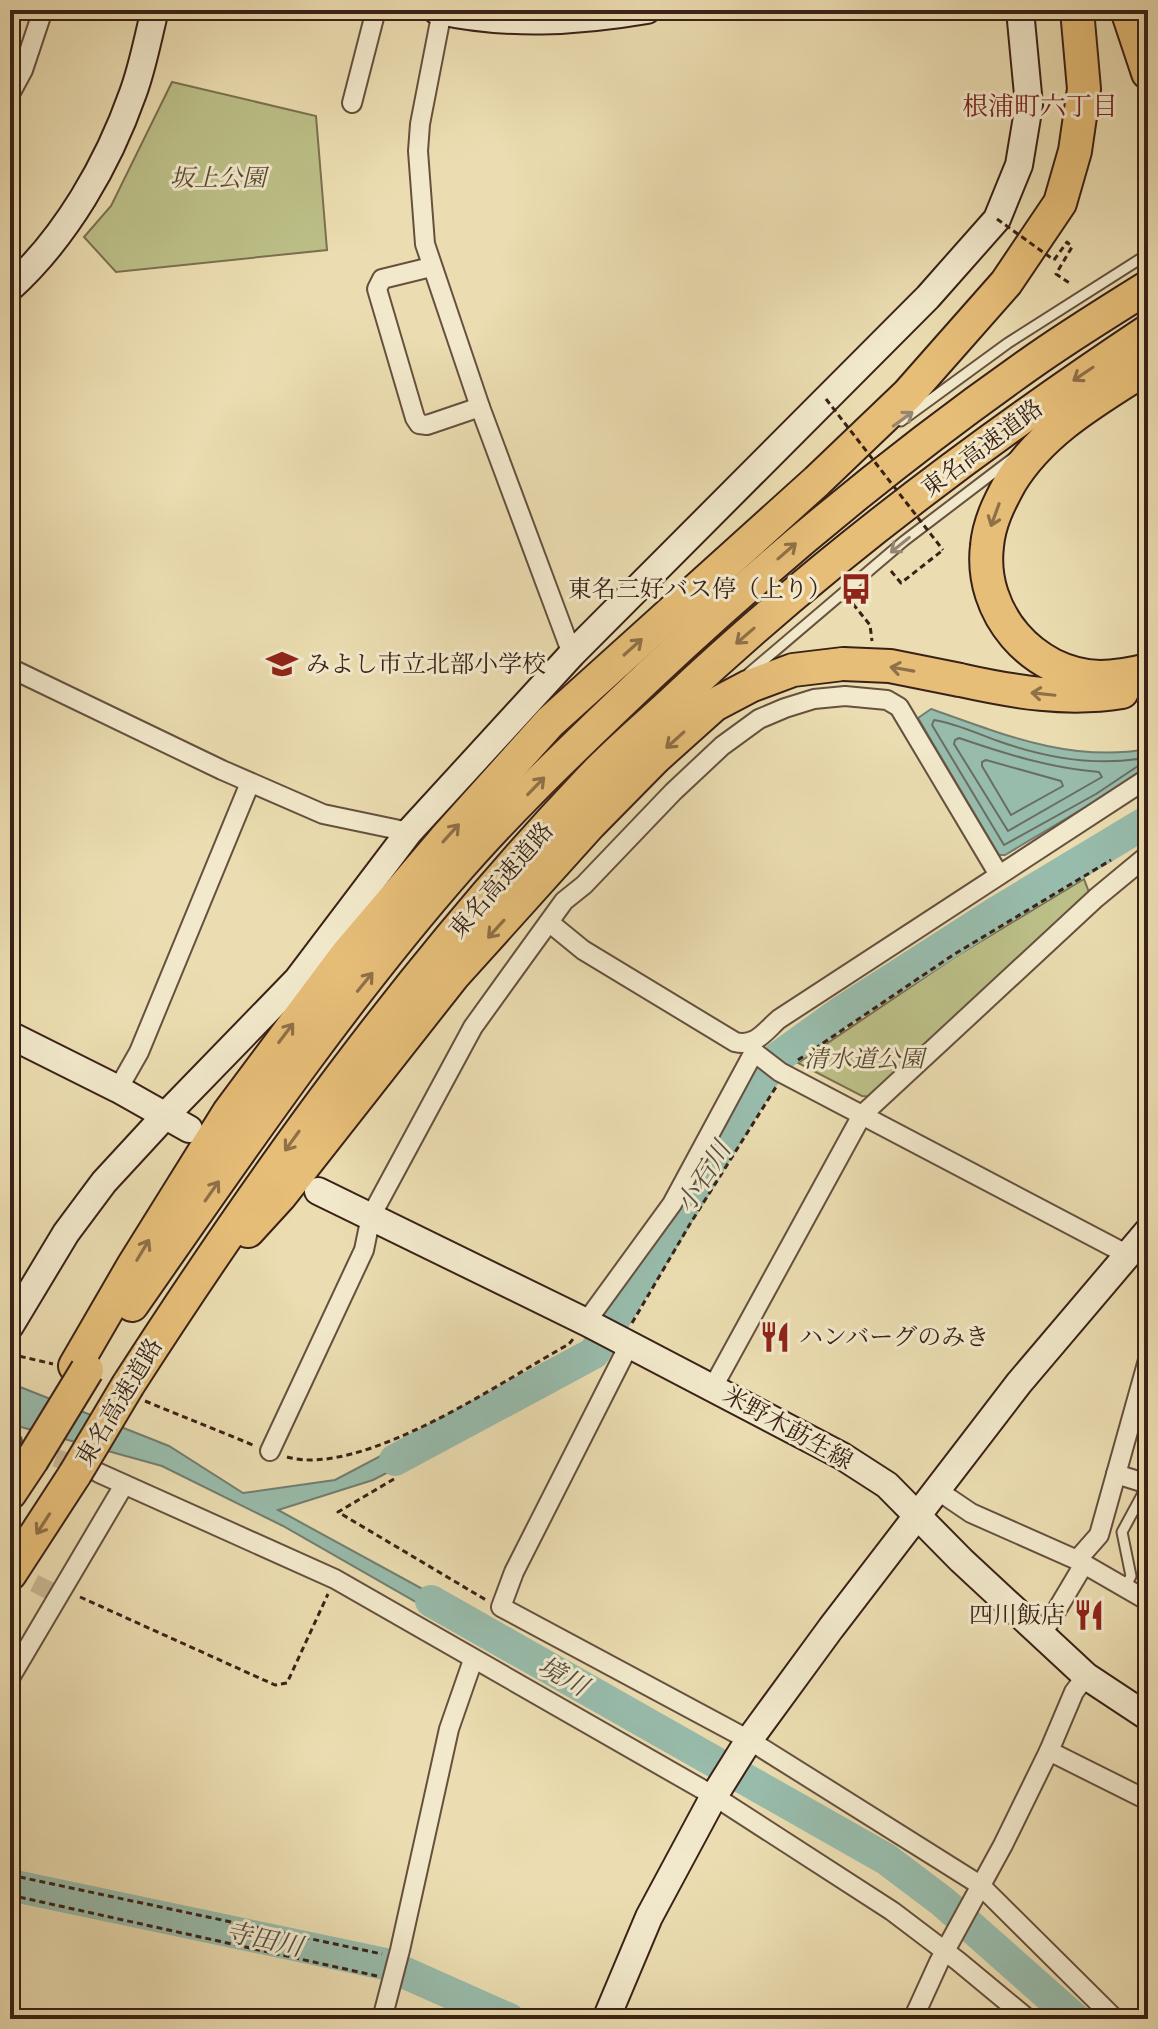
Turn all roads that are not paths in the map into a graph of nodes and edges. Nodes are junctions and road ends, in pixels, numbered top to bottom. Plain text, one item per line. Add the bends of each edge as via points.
1 (43, 10) edge
2 (155, 10) edge
3 (376, 10) edge
4 (647, 10) edge
5 (1020, 10) edge
6 (1077, 10) edge
7 (1127, 10) edge
8 (439, 11) edge
9 (1148, 73) edge
10 (10, 94) edge
11 (352, 103) dead end
12 (1148, 254) edge
13 (431, 267) junction
14 (1148, 287) edge
15 (10, 288) edge
16 (1148, 331) edge
17 (1148, 367) edge
18 (480, 407) junction
19 (1074, 414) junction
20 (890, 428) dead end
21 (878, 437) dead end
22 (817, 481) junction
23 (572, 654) junction
24 (10, 668) edge
25 (1148, 670) edge
26 (1148, 686) edge
27 (714, 705) junction
28 (1148, 778) edge
29 (250, 783) junction
30 (409, 832) junction
31 (1145, 858) edge
32 (999, 875) junction
33 (550, 923) junction
34 (10, 1035) edge
35 (755, 1052) junction
36 (118, 1089) junction
37 (862, 1115) junction
38 (164, 1117) junction
39 (189, 1129) dead end
40 (318, 1191) dead end
41 (371, 1216) junction
42 (1148, 1231) edge
43 (1128, 1255) junction
44 (184, 1298) junction
45 (587, 1322) junction
46 (10, 1326) edge
47 (626, 1344) junction
48 (1148, 1360) edge
49 (81, 1368) junction
50 (713, 1387) junction
51 (270, 1451) dead end
52 (17, 1456) edge
53 (87, 1474) junction
54 (1116, 1474) junction
55 (1148, 1484) edge
56 (124, 1485) junction
57 (937, 1490) junction
58 (10, 1493) edge
59 (918, 1517) junction
60 (1080, 1562) junction
61 (10, 1574) edge
62 (1125, 1588) junction
63 (1148, 1601) edge
64 (1038, 1632) junction
65 (473, 1660) junction
66 (1086, 1676) junction
67 (10, 1678) edge
68 (1148, 1717) edge
69 (749, 1740) junction
70 (1049, 1751) junction
71 (714, 1796) junction
72 (1141, 1797) dead end
73 (978, 1889) junction
74 (947, 1949) junction
75 (382, 2019) edge
76 (606, 2019) edge
77 (913, 2019) edge
78 (1028, 2019) edge
79 (1115, 2019) edge

1 - 10 street
2 - 15 street via 134,92 86,194 30,270
3 - 11 street
4 - 8 street via 570,21 491,19
5 - 23 street via 1029,105 1019,165 997,219 928,297
6 - 22 highway via 1084,89 1060,203 1006,283 908,394
7 - 9 highway
8 - 13 street via 418,151
20 -> 12 lane via 1008,343
13 - 18 street
13 - 18 street via 382,279 377,289 415,418 427,425
49 -> 14 highway, 東名高速道路 via 352,998 459,867 562,759 796,543 950,421
16 -> 44 highway, 東名高速道路 via 948,472 822,570 589,780 369,1037
17 - 19 highway
18 - 23 street
19 -> 25 highway via 1027,459 998,505 987,547 991,594 1015,637 1054,667 1098,677
19 -> 27 lane via 904,541
21 - 22 lane
49 -> 22 highway via 149,1240 229,1112 347,954 550,722
23 - 30 street
24 - 29 street
26 -> 27 highway, bridge via 1104,695 1052,696 890,666 843,664 772,676
27 -> 44 highway via 590,824 474,953 280,1196
28 - 32 street
29 - 30 street via 323,814
29 - 36 street via 139,1052
30 - 38 street via 297,980
31 - 37 street
32 - 33 street via 899,707 887,700 845,696 814,699 759,719 722,746 564,901
32 - 35 street via 779,1019 757,1040
33 - 35 street via 583,950
33 - 41 street via 473,1027
34 - 36 street
35 - 37 street via 783,1074
35 - 45 street via 672,1204
36 - 38 street
37 - 43 street
37 - 50 street
38 - 39 street
38 - 46 street via 66,1233
40 - 41 street, 米野木莇生線
41 - 45 street, 米野木莇生線
41 - 51 street via 364,1250
42 - 43 street
43 - 57 street
44 - 53 highway, 東名高速道路, bridge via 128,1385
45 - 47 street, 米野木莇生線
47 - 50 street, 米野木莇生線
47 - 69 street via 501,1607
48 - 54 street
49 - 52 highway
50 - 59 street, 米野木莇生線 via 842,1456 887,1485
52 - 58 highway
53 - 56 street
53 -> 61 highway, 東名高速道路
54 - 55 street
54 - 60 street via 1099,1535
55 - 62 lane via 1122,1532 1131,1576
56 - 65 street via 335,1579
56 - 67 street
57 - 59 street
57 - 60 street via 971,1513
59 - 64 street, 米野木莇生線
59 - 69 street
60 - 62 street
60 - 64 street via 1049,1623
62 - 63 street
64 - 66 street, 米野木莇生線
65 - 71 street
65 - 75 street via 449,1729
66 - 68 street, 米野木莇生線
66 - 70 street
69 - 71 street
69 - 73 street
70 - 72 street
70 - 73 street
71 - 74 street
71 - 76 street via 649,1917
73 - 74 street
73 - 79 street
74 - 77 street
74 - 78 street

